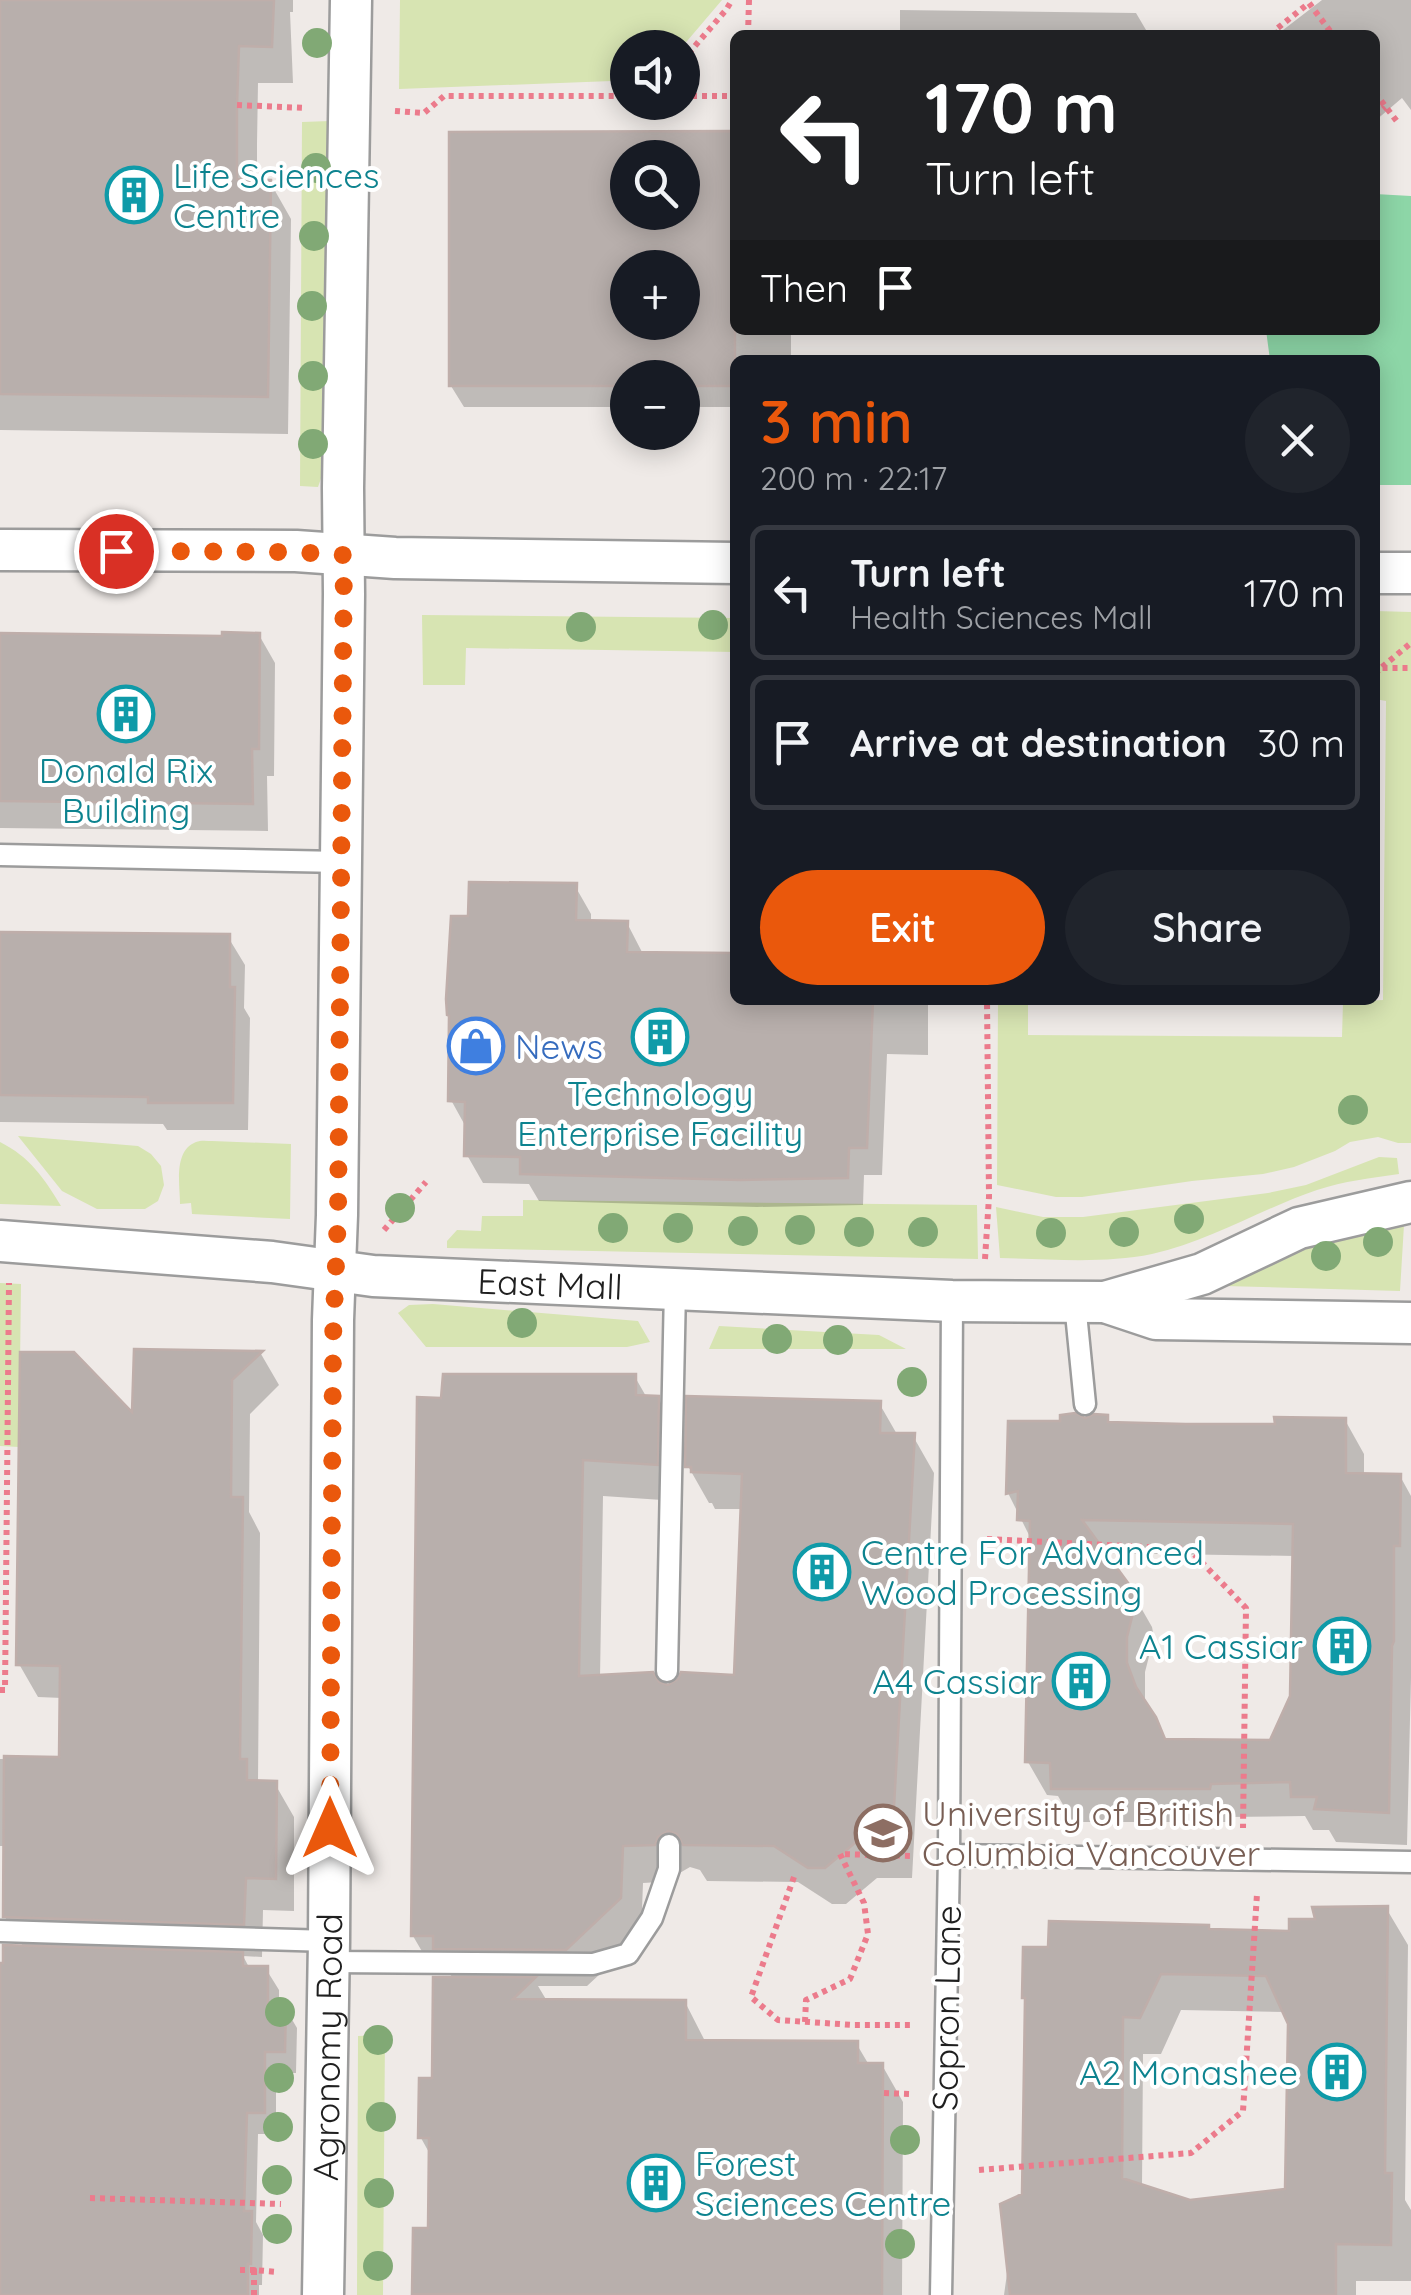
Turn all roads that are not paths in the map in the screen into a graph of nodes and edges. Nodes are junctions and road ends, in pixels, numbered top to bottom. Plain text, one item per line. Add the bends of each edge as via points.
1 (352, 0) edge
2 (0, 550) edge
3 (344, 555) junction
4 (730, 562) edge
5 (1380, 573) edge
6 (1411, 573) edge
7 (0, 855) edge
8 (341, 862) junction
9 (1411, 1202) edge
10 (6, 1242) edge
11 (334, 1271) junction
12 (675, 1290) junction
13 (952, 1301) junction
14 (1090, 1302) junction
15 (1411, 1323) edge
16 (1085, 1404) dead end
17 (667, 1671) dead end
18 (668, 1845) dead end
19 (950, 1855) junction
20 (1411, 1862) edge
21 (0, 1931) edge
22 (328, 1951) junction
23 (323, 2295) edge
24 (940, 2295) edge

1 - 3 street, Agronomy Road
2 - 3 street
3 - 4 street
3 - 8 street, Agronomy Road
5 - 6 street
7 - 8 lane
8 - 11 street, Agronomy Road
9 - 14 street, East Mall via 1299,1228 1202,1274
10 - 11 street, East Mall
11 - 12 street, East Mall
11 - 22 street, Agronomy Road
12 - 13 street, East Mall
12 - 17 lane
13 - 14 street, East Mall
13 - 19 lane, Sopron Lane
14 - 15 street, East Mall via 1156,1319
14 - 16 lane
18 - 22 lane via 670,1869 652,1918 628,1954 593,1964
19 - 20 lane
19 - 24 lane, Sopron Lane
21 - 22 lane
22 - 23 street, Agronomy Road

